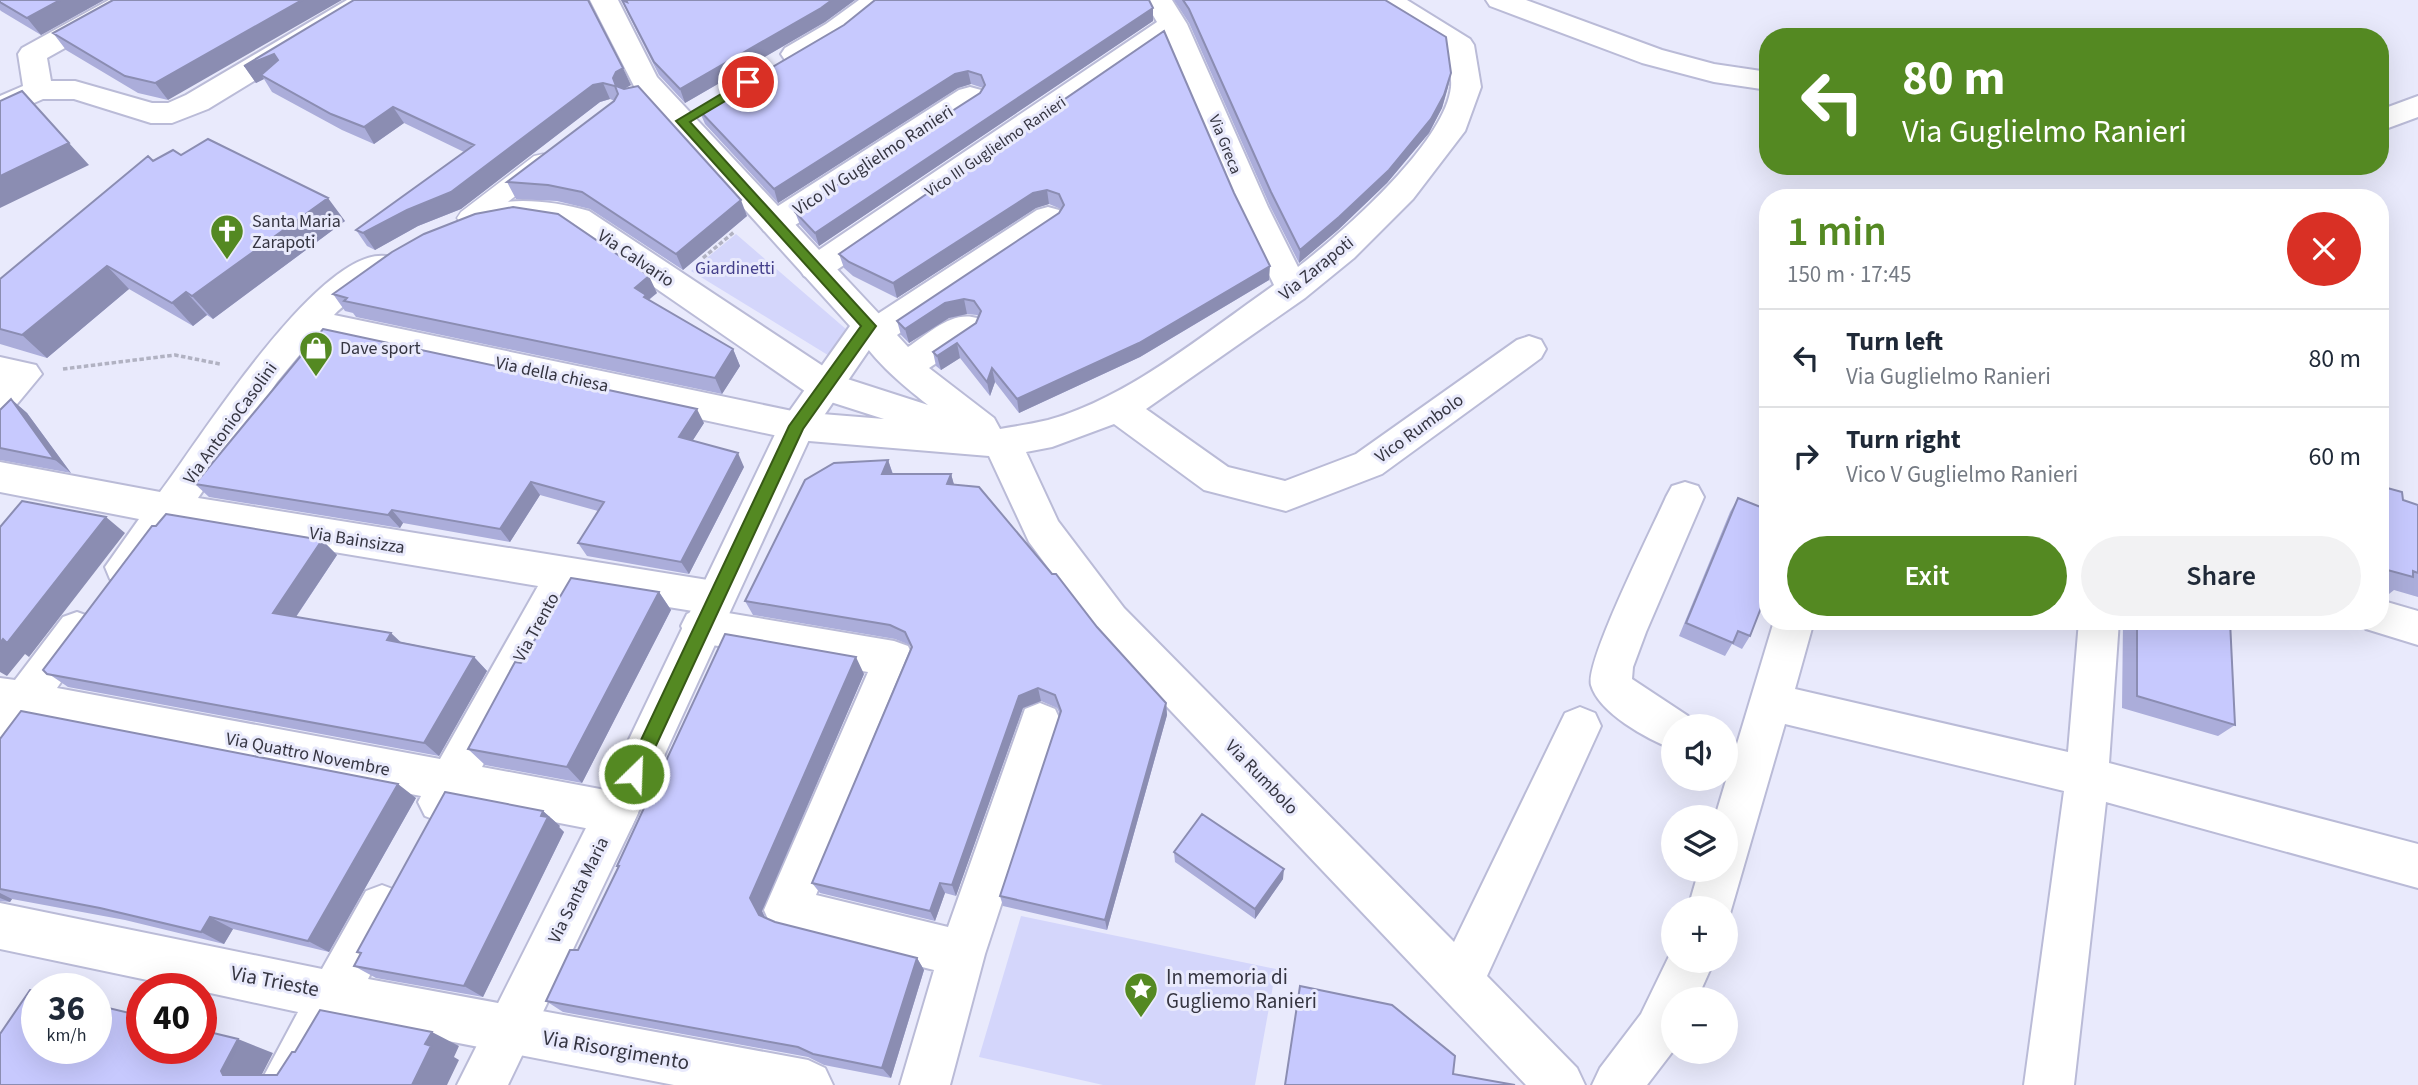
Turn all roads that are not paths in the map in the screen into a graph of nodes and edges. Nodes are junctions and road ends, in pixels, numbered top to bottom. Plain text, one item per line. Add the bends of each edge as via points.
1 (130, 0) edge
2 (367, 0) edge
3 (877, 0) edge
4 (1388, 0) edge
5 (1500, 0) edge
6 (611, 2) edge
7 (1165, 12) edge
8 (777, 65) edge
9 (1759, 80) edge
10 (38, 90) junction
11 (970, 97) edge
12 (2418, 106) edge
13 (0, 108) edge
14 (2389, 117) edge
15 (568, 143) edge
16 (470, 218) junction
17 (1048, 218) edge
18 (775, 223) junction
19 (436, 231) edge
20 (402, 250) edge
21 (816, 268) junction
22 (1293, 289) junction
23 (307, 322) junction
24 (965, 327) edge
25 (872, 329) junction
26 (1529, 349) dead end
27 (904, 367) junction
28 (825, 386) junction
29 (1117, 407) junction
30 (797, 426) junction
31 (1000, 443) junction
32 (0, 477) edge
33 (1685, 497) dead end
34 (168, 509) junction
35 (565, 573) junction
36 (708, 612) junction
37 (2389, 620) edge
38 (2418, 628) edge
39 (1792, 630) edge
40 (2098, 630) edge
41 (1772, 702) junction
42 (8, 709) edge
43 (1040, 722) dead end
44 (1661, 722) edge
45 (1580, 726) dead end
46 (1738, 766) edge
47 (2087, 777) junction
48 (451, 781) junction
49 (616, 813) junction
50 (2418, 866) edge
51 (0, 926) edge
52 (962, 954) junction
53 (1685, 973) edge
54 (1460, 981) junction
55 (334, 993) junction
56 (508, 1031) junction
57 (284, 1085) edge
58 (482, 1085) edge
59 (807, 1085) edge
60 (925, 1085) edge
61 (1560, 1085) edge
62 (1617, 1085) edge
63 (2049, 1085) edge

1 - 10 street via 32,54
2 - 10 street via 172,113 151,113 75,90
3 - 8 street
4 - 22 street, Via Zarapoti via 1460,45 1466,87 1450,131 1402,191 1342,250
5 - 9 street via 1652,57
6 - 18 street, Via Rumbolo via 645,81 643,91 694,114
7 - 21 street, Vico III Guglielmo Ranieri
7 - 22 street, Via Greca
10 - 13 street
11 - 18 street, Vico IV Guglielmo Ranieri
12 - 14 street
15 - 16 street
16 - 19 street, Via Calvario
16 - 28 street, Via Calvario via 550,210 578,219
17 - 25 street
18 - 21 street, Via Rumbolo
20 - 23 street, Via AntonioCasolini via 332,295
21 - 25 street, Via Rumbolo
22 - 29 street, Via Zarapoti via 1143,394
23 - 30 street, Via della chiesa
23 - 34 street, Via AntonioCasolini
24 - 27 street
25 - 27 street, Via Rumbolo
25 - 28 street, Via Santa Maria
26 - 29 street, Vico Rumbolo via 1369,464 1286,496 1217,479
27 - 31 street, Via Rumbolo
28 - 30 street, Via Santa Maria
28 - 31 street
29 - 31 street, Via Zarapoti via 1052,433
30 - 31 street
30 - 36 street, Via Santa Maria
31 - 54 street, Via Rumbolo via 1043,531 1110,620
32 - 34 street, Via Bainsizza
33 - 44 street via 1626,632 1611,683 1621,697
34 - 35 street, Via Bainsizza
34 - 42 street, Via AntonioCasolini
35 - 36 street, Via Bainsizza
35 - 48 street, Via Trento
36 - 49 street, Via Santa Maria
36 - 52 street, Via Bainsizza via 894,659 787,910
37 - 38 street
39 - 41 street
40 - 47 street
41 - 46 street
41 - 47 street
42 - 48 street, Via Quattro Novembre
43 - 52 street
45 - 54 street
47 - 50 street
47 - 63 street
48 - 49 street, Via Quattro Novembre
48 - 55 street, Via Trento
49 - 56 street, Via Santa Maria
51 - 55 street, Via Trieste
52 - 60 street
53 - 62 street via 1658,1031
54 - 61 street, Via Rumbolo
55 - 56 street, Via Trieste
55 - 57 street, Via Trento
56 - 58 street, Via Santa Maria
56 - 59 street, Via Risorgimento

